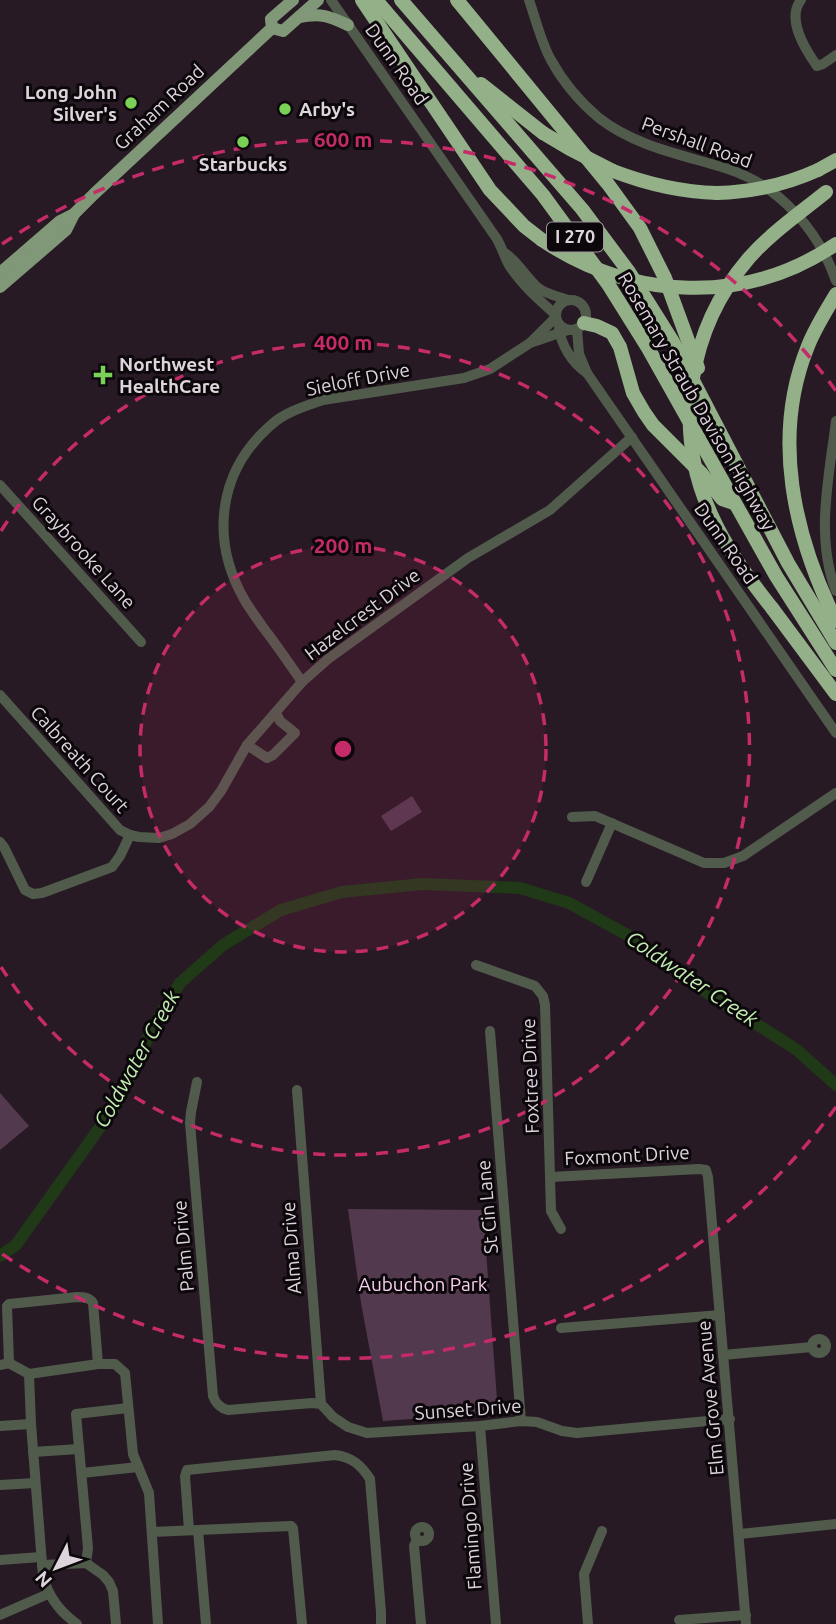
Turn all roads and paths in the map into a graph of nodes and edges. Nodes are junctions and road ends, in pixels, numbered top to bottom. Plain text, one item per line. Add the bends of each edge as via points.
1 (293, 0) edge
2 (318, 0) edge
3 (331, 0) edge
4 (362, 0) edge
5 (376, 0) edge
6 (401, 0) edge
7 (457, 0) edge
8 (529, 0) edge
9 (801, 0) edge
10 (299, 17) junction
11 (348, 25) junction
12 (272, 29) junction
13 (836, 55) edge
14 (458, 67) junction
15 (836, 160) edge
16 (831, 188) edge
17 (74, 214) junction
18 (836, 244) edge
19 (505, 253) junction
20 (0, 273) edge
21 (836, 281) edge
22 (0, 287) edge
23 (836, 294) edge
24 (569, 300) junction
25 (566, 325) junction
26 (530, 343) junction
27 (587, 373) junction
28 (713, 419) junction
29 (836, 421) edge
30 (632, 437) junction
31 (0, 485) edge
32 (734, 503) junction
33 (831, 504) edge
34 (836, 591) edge
35 (836, 621) edge
36 (141, 642) dead end
37 (836, 643) edge
38 (836, 670) edge
39 (302, 682) junction
40 (836, 694) edge
41 (0, 695) edge
42 (276, 713) junction
43 (836, 733) edge
44 (247, 745) junction
45 (836, 793) edge
46 (572, 817) dead end
47 (612, 823) junction
48 (135, 836) junction
49 (0, 842) edge
50 (586, 881) dead end
51 (476, 965) dead end
52 (491, 1031) dead end
53 (197, 1083) dead end
54 (297, 1090) dead end
55 (706, 1170) joint
56 (551, 1177) junction
57 (561, 1229) dead end
58 (720, 1315) junction
59 (561, 1328) dead end
60 (812, 1347) dead end
61 (723, 1355) junction
62 (4, 1364) edge
63 (98, 1364) junction
64 (29, 1374) junction
65 (321, 1404) junction
66 (128, 1408) junction
67 (730, 1419) junction
68 (521, 1421) junction
69 (31, 1424) junction
70 (0, 1426) edge
71 (480, 1426) junction
72 (79, 1448) junction
73 (33, 1451) junction
74 (138, 1467) junction
75 (82, 1473) junction
76 (36, 1483) junction
77 (0, 1485) edge
78 (836, 1524) edge
79 (193, 1530) junction
80 (602, 1531) dead end
81 (152, 1532) junction
82 (740, 1534) junction
83 (417, 1540) dead end
84 (0, 1560) edge
85 (41, 1561) junction
86 (86, 1563) junction
87 (48, 1594) junction
88 (0, 1615) edge
89 (746, 1619) edge
90 (679, 1620) dead end
91 (77, 1624) edge
92 (116, 1624) edge
93 (158, 1624) edge
94 (206, 1624) edge
95 (302, 1624) edge
96 (381, 1624) edge
97 (421, 1624) edge
98 (496, 1624) edge
99 (588, 1624) edge

1 - 12 main road, Graham Road via 271,19
2 - 10 main road, Graham Road
3 - 11 street, Dunn Road
4 - 18 highway, bridge via 490,190 524,226 571,258 616,277 688,288 760,279 806,262
5 - 32 highway, Rosemary Straub Davison Highway / I 270 via 535,185 587,254 642,337
6 - 14 highway, Rosemary Straub Davison Highway / I 270
7 - 28 highway via 640,228 665,278 707,389
8 - 21 street, Pershall Road via 550,58 583,104 635,139 732,170 774,193 815,236
9 - 13 street via 797,26 809,54 817,66
10 - 11 main road via 327,15
10 - 12 main road, Graham Road via 283,30
11 - 19 street, Dunn Road
12 - 17 main road, Graham Road
14 - 15 highway, bridge via 570,149 613,171 669,189 755,190
14 - 28 highway, Rosemary Straub Davison Highway / I 270 via 618,256 667,332
16 - 40 highway, bridge via 761,245 730,282 696,359 690,412 695,468 713,520 727,546
17 - 20 main road, Graham Road via 60,220
17 - 22 main road, Graham Road via 66,230
19 - 24 street, Dunn Road via 541,290
19 - 25 street, Dunn Road via 508,264 534,295
23 - 35 highway via 808,344 792,404 789,452 794,500 806,545
24 - 25 street via 561,304
24 - 25 street via 582,305 586,314
25 - 26 street, Sieloff Drive
25 - 26 street, Sieloff Drive
25 - 27 street, Dunn Road
25 - 27 street, Dunn Road via 562,342
25 - 32 highway via 597,326 612,333 644,412 722,499
26 - 39 street, Sieloff Drive via 490,369 464,378 316,402 272,423 249,446 223,507 223,536 244,600
27 - 30 street, Dunn Road
28 - 37 highway, Rosemary Straub Davison Highway / I 270 via 788,563
29 - 33 street
30 - 39 street, Hazelcrest Drive via 550,510 441,576
30 - 43 street, Dunn Road
31 - 36 street, Graybrooke Lane
32 - 38 highway, Rosemary Straub Davison Highway / I 270
33 - 34 street via 825,536
39 - 42 street, Hazelcrest Drive
41 - 48 street, Calbreath Court via 110,820
42 - 44 street, Hazelcrest Drive
42 - 44 street via 295,733 267,758
44 - 48 street, Hazelcrest Drive via 221,791 190,824 159,838
45 - 47 street via 743,856 724,863 704,863
46 - 47 street via 595,816
47 - 50 street
48 - 49 street via 112,867 33,894 26,890
51 - 56 street, Foxtree Drive via 535,986 543,996
52 - 68 street, St Cin Lane
53 - 65 street, Palm Drive via 190,1123 213,1396 228,1410
54 - 65 street, Alma Drive
55 - 56 street, Foxmont Drive
55 - 58 street, Elm Grove Avenue
56 - 57 street, Foxtree Drive via 551,1211
58 - 59 street
58 - 61 street, Elm Grove Avenue
60 - 61 street
61 - 67 street, Elm Grove Avenue
62 - 63 street via 9,1304 77,1297 93,1303
62 - 64 street
63 - 64 street
63 - 66 street via 115,1364 125,1373
64 - 69 street
65 - 71 street, Sunset Drive via 348,1427 367,1433
66 - 72 street via 76,1414
66 - 74 street
67 - 68 street, Sunset Drive via 576,1433
67 - 82 street, Elm Grove Avenue
68 - 71 street, Sunset Drive
69 - 70 street
69 - 73 street
71 - 98 street, Flamingo Drive
72 - 73 street
72 - 75 street
73 - 76 street
74 - 75 street
74 - 81 street via 149,1493
75 - 86 street
76 - 77 street
76 - 85 street
78 - 82 street
79 - 81 street
79 - 94 street
79 - 95 street via 291,1526
79 - 96 street via 187,1470 335,1455 352,1460 370,1479
80 - 99 street via 584,1574
81 - 93 street
82 - 89 street, Elm Grove Avenue
83 - 97 street
84 - 85 street
85 - 86 street
85 - 87 street
86 - 92 street via 109,1582
87 - 88 street
87 - 91 street
89 - 90 street

